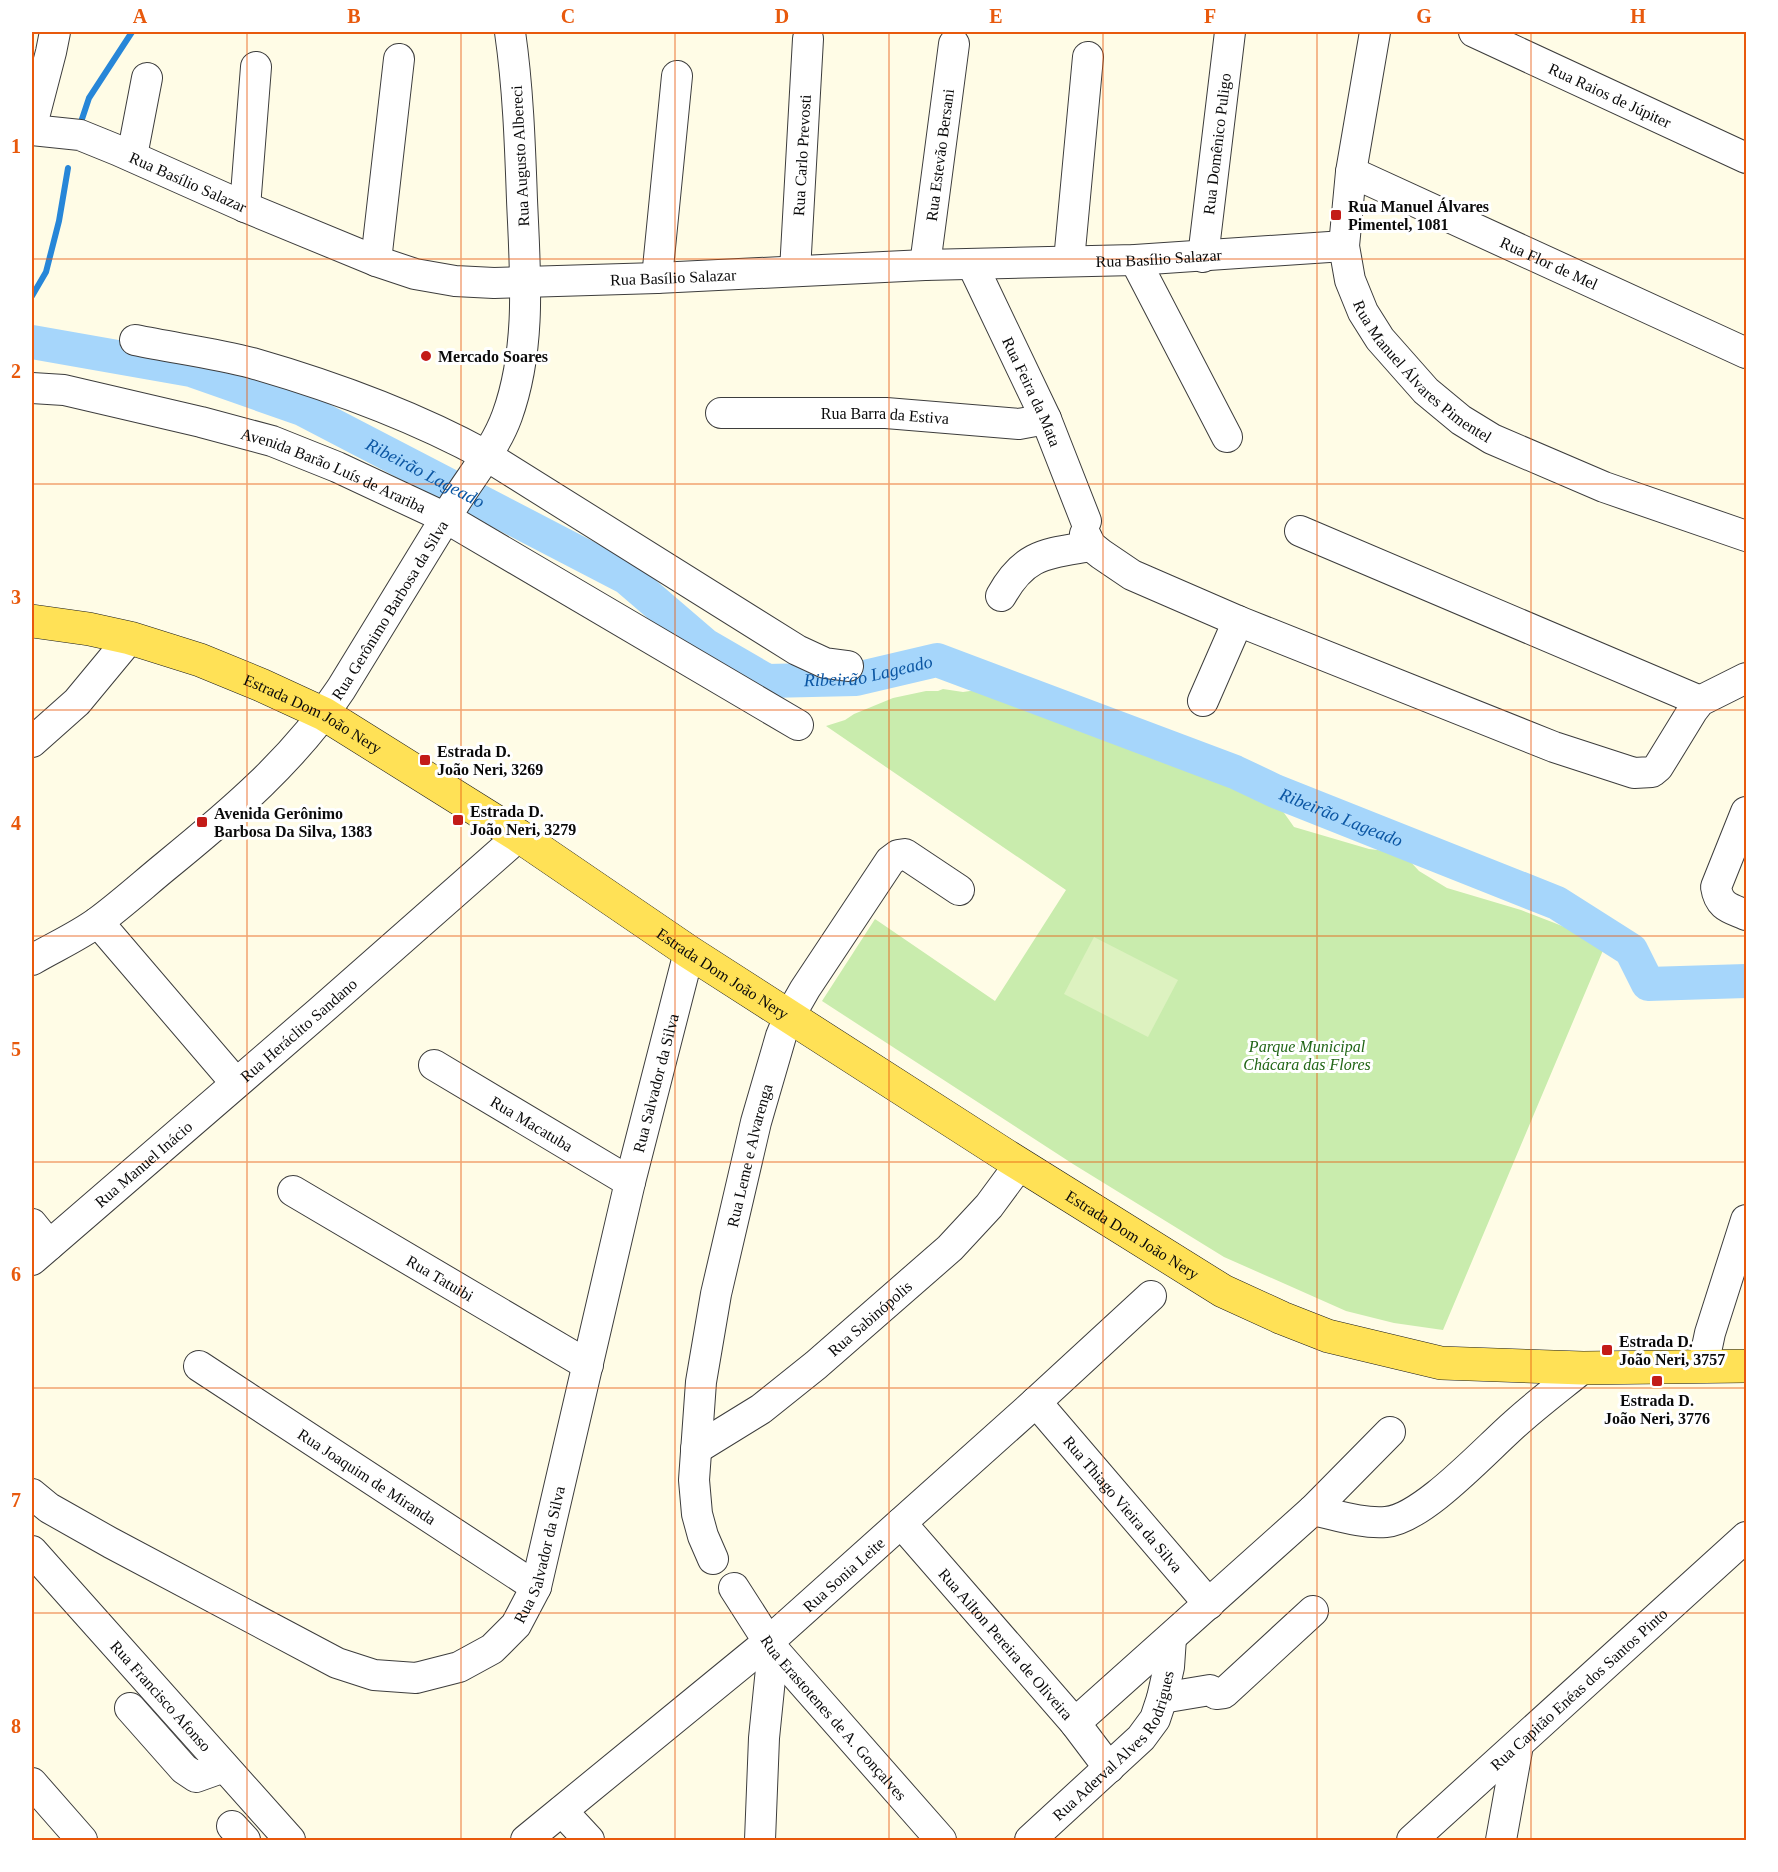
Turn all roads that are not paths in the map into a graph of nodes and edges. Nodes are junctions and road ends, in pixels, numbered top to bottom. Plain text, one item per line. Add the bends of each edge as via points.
1 (55, 32) edge
2 (510, 32) edge
3 (1230, 32) edge
4 (1375, 32) edge
5 (1474, 32) edge
6 (808, 39) dead end
7 (954, 45) dead end
8 (1088, 57) dead end
9 (399, 60) dead end
10 (256, 67) dead end
11 (677, 76) dead end
12 (147, 78) dead end
13 (32, 125) edge
14 (32, 130) edge
15 (125, 153) junction
16 (1746, 159) edge
17 (1351, 172) junction
18 (245, 207) junction
19 (1344, 246) junction
20 (1203, 256) junction
21 (1135, 260) junction
22 (376, 261) junction
23 (1069, 261) junction
24 (972, 264) junction
25 (925, 265) junction
26 (795, 271) junction
27 (657, 278) junction
28 (526, 281) junction
29 (135, 340) dead end
30 (1746, 353) edge
31 (32, 388) edge
32 (721, 413) dead end
33 (1046, 420) junction
34 (1227, 437) dead end
35 (483, 463) junction
36 (450, 510) junction
37 (1300, 531) dead end
38 (1087, 534) junction
39 (1746, 536) edge
40 (1001, 596) dead end
41 (32, 621) edge
42 (1238, 621) junction
43 (130, 638) junction
44 (848, 666) dead end
45 (1746, 678) edge
46 (1203, 701) dead end
47 (1700, 701) junction
48 (324, 714) junction
49 (798, 725) dead end
50 (32, 742) edge
51 (1746, 812) edge
52 (519, 836) junction
53 (959, 890) dead end
54 (1746, 915) edge
55 (98, 922) junction
56 (689, 952) junction
57 (32, 960) edge
58 (789, 1017) junction
59 (434, 1065) dead end
60 (235, 1082) junction
61 (1020, 1164) junction
62 (630, 1182) junction
63 (293, 1191) dead end
64 (1746, 1220) edge
65 (37, 1243) edge
66 (1151, 1296) dead end
67 (1746, 1348) edge
68 (1404, 1353) junction
69 (1705, 1357) junction
70 (588, 1365) junction
71 (199, 1366) dead end
72 (1529, 1366) junction
73 (1746, 1366) edge
74 (1583, 1368) junction
75 (1036, 1402) junction
76 (1518, 1421) junction
77 (1390, 1432) dead end
78 (696, 1449) junction
79 (37, 1508) edge
80 (1313, 1510) junction
81 (900, 1523) junction
82 (1746, 1538) edge
83 (32, 1551) edge
84 (713, 1559) dead end
85 (536, 1587) junction
86 (734, 1588) dead end
87 (1209, 1604) junction
88 (1313, 1611) dead end
89 (770, 1645) junction
90 (1170, 1652) junction
91 (1210, 1690) junction
92 (1161, 1698) junction
93 (130, 1708) dead end
94 (1075, 1723) junction
95 (1518, 1745) junction
96 (224, 1767) junction
97 (1109, 1768) junction
98 (32, 1783) edge
99 (562, 1811) junction
100 (82, 1840) edge
101 (290, 1840) edge
102 (526, 1840) edge
103 (589, 1840) edge
104 (760, 1840) edge
105 (941, 1840) edge
106 (1030, 1840) edge
107 (1412, 1840) edge
108 (1501, 1840) edge

1 - 13 street
2 - 28 street, Rua Augusto Albereci
3 - 20 street, Rua Domênico Puligo
4 - 17 street, Rua Manuel Álvares Pimentel
5 - 16 street, Rua Raios de Júpiter
6 - 26 street, Rua Carlo Prevosti
7 - 25 street, Rua Estevão Bersani
8 - 23 street
9 - 22 street
10 - 18 street
11 - 27 street
12 - 15 street
14 - 15 street, Rua Basílio Salazar via 80,135
15 - 18 street, Rua Basílio Salazar
17 - 19 street, Rua Manuel Álvares Pimentel
17 - 30 street, Rua Flor de Mel
18 - 22 street, Rua Basílio Salazar
19 - 20 street, Rua Basílio Salazar
19 - 39 street, Rua Manuel Álvares Pimentel via 1350,280 1362,312 1380,339 1426,391 1461,420 1492,439 1604,487
20 - 21 street, Rua Basílio Salazar
21 - 23 street, Rua Basílio Salazar
21 - 34 street
22 - 28 street, Rua Basílio Salazar via 415,274 455,281
23 - 24 street, Rua Basílio Salazar
24 - 25 street, Rua Basílio Salazar
24 - 33 street, Rua Feira da Mata
25 - 26 street, Rua Basílio Salazar
26 - 27 street, Rua Basílio Salazar
27 - 28 street, Rua Basílio Salazar
28 - 35 street, Rua Gerônimo Barbosa da Silva via 518,378 506,418
29 - 35 street via 250,363 304,379 454,438
31 - 36 street, Avenida Barão Luís de Arariba via 64,390 272,441
32 - 33 street, Rua Barra da Estiva via 886,413 1019,424
33 - 38 street, Rua Feira da Mata
35 - 36 street, Rua Gerônimo Barbosa da Silva
35 - 44 street via 797,650 825,663
36 - 48 street, Rua Gerônimo Barbosa da Silva
36 - 49 street, Avenida Barão Luís de Arariba
37 - 47 street
38 - 40 street via 1025,564
38 - 42 street via 1114,565
41 - 43 main road, Estrada Dom João Nery
42 - 46 street
42 - 47 street via 1554,747 1634,773 1652,772 1658,767
43 - 48 main road, Estrada Dom João Nery via 200,660
43 - 50 street via 76,702
45 - 47 street
48 - 52 main road, Estrada Dom João Nery
48 - 55 street, Rua Gerônimo Barbosa da Silva via 269,776 230,812
51 - 54 street via 1716,887 1718,899
52 - 56 main road, Estrada Dom João Nery
52 - 60 street, Rua Heráclito Sandano
53 - 58 street, Rua Leme e Alvarenga via 905,854 898,855 890,861
55 - 57 street, Rua Gerônimo Barbosa da Silva
55 - 60 street, Rua Heráclito Sandano
56 - 58 main road, Estrada Dom João Nery
56 - 62 street, Rua Salvador da Silva
58 - 61 main road, Estrada Dom João Nery
58 - 78 street, Rua Leme e Alvarenga via 756,1122 716,1294 701,1382
59 - 62 street, Rua Macatuba
60 - 65 street, Rua Manuel Inácio
61 - 68 main road, Estrada Dom João Nery via 1223,1291 1328,1336
61 - 78 street, Rua Sabinópolis via 988,1206 941,1255 816,1365 761,1409
62 - 70 street, Rua Salvador da Silva
63 - 70 street, Rua Tatuibi
64 - 69 street
66 - 75 street, Rua Sonia Leite
67 - 69 main road, Estrada Dom João Nery
68 - 69 main road, Estrada Dom João Nery via 1444,1346
68 - 72 main road, Estrada Dom João Nery via 1441,1363
69 - 73 main road, Estrada Dom João Nery
69 - 74 main road, Estrada Dom João Nery
70 - 85 street, Rua Salvador da Silva
71 - 85 street, Rua Joaquim de Miranda
72 - 74 main road, Estrada Dom João Nery
72 - 76 street
74 - 76 street
75 - 81 street, Rua Sonia Leite
75 - 87 street, Rua Thiago Vieira da Silva
76 - 80 street via 1428,1503 1406,1517 1387,1522 1365,1521
77 - 80 street, Rua Aderval Alves Rodrigues
78 - 84 street, Rua Leme e Alvarenga via 697,1514
79 - 85 street, Rua Salvador da Silva via 337,1662 374,1675 416,1678 459,1667 484,1654 516,1625
80 - 87 street, Rua Aderval Alves Rodrigues
81 - 89 street, Rua Sonia Leite
81 - 94 street, Rua Ailton Pereira de Oliveira
82 - 95 street, Rua Capitão Enéas dos Santos Pinto
83 - 96 street, Rua Francisco Afonso
86 - 89 street, Rua Erastotenes de A. Gonçalves
87 - 90 street, Rua Aderval Alves Rodrigues
88 - 91 street via 1224,1693
89 - 99 street, Rua Sonia Leite
89 - 104 street
89 - 105 street, Rua Erastotenes de A. Gonçalves
90 - 91 street
90 - 92 street, Rua Aderval Alves Rodrigues
90 - 94 street, Rua Aderval Alves Rodrigues
91 - 92 street
92 - 97 street, Rua Aderval Alves Rodrigues via 1155,1719 1141,1738
93 - 96 street via 183,1769 196,1777
94 - 97 street, Rua Ailton Pereira de Oliveira
95 - 107 street, Rua Capitão Enéas dos Santos Pinto
95 - 108 street
96 - 101 street, Rua Francisco Afonso
97 - 106 street, Rua Aderval Alves Rodrigues
98 - 100 street
99 - 102 street, Rua Sonia Leite
99 - 103 street

